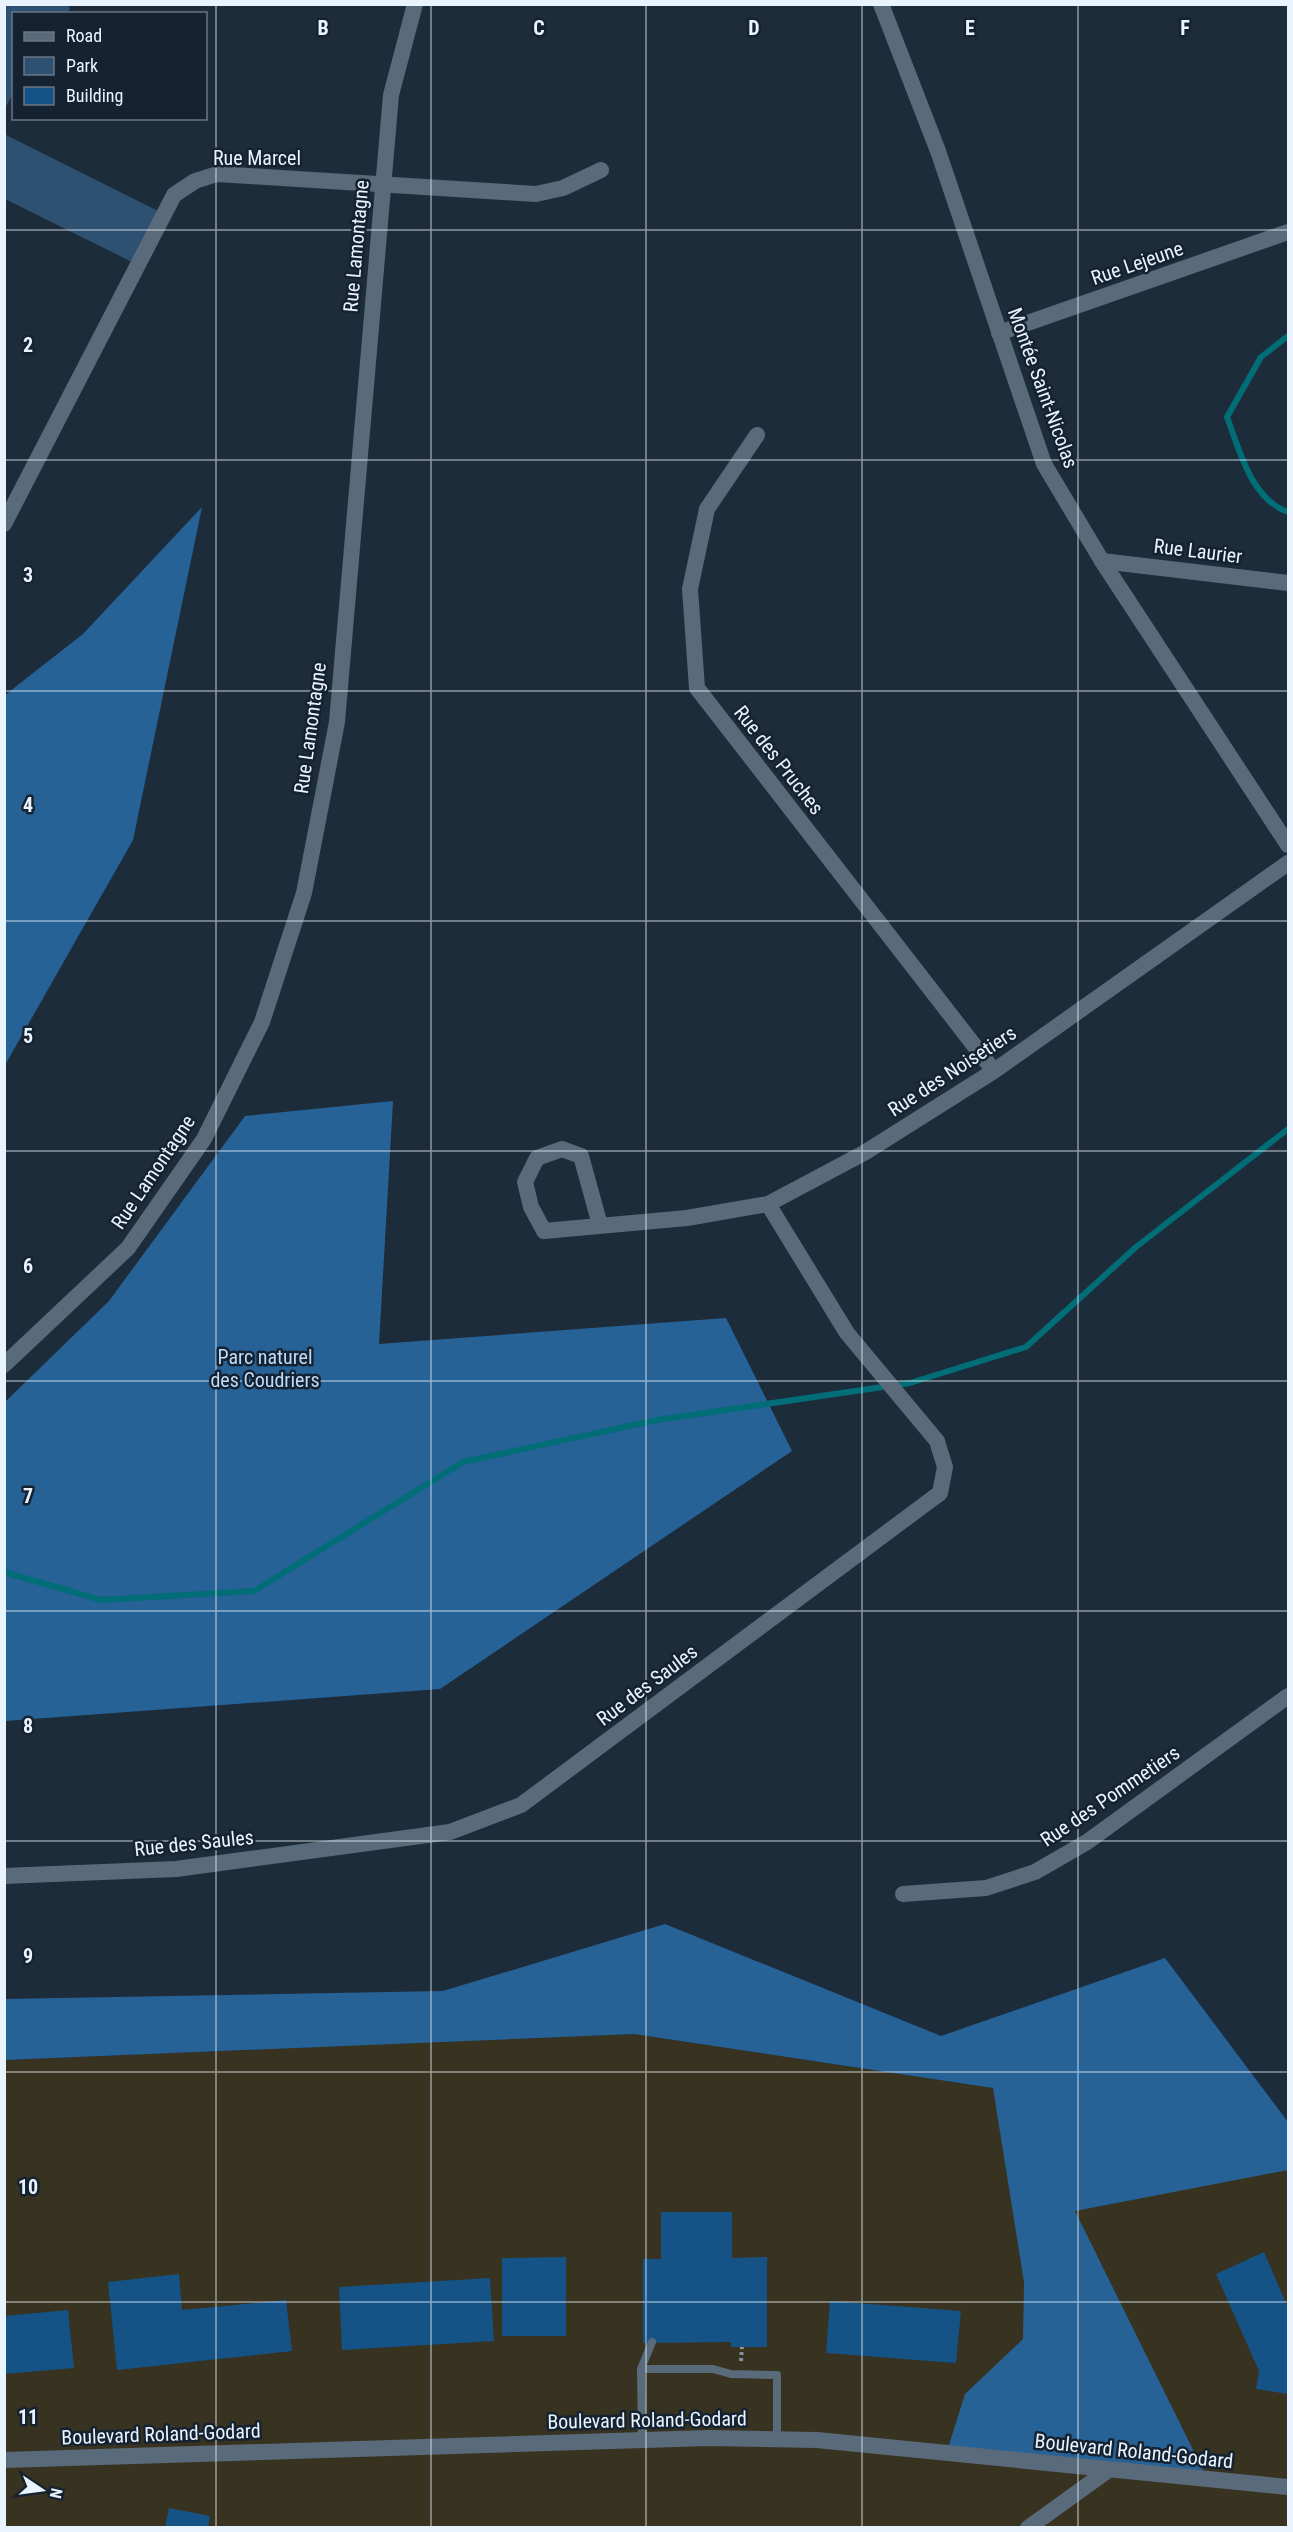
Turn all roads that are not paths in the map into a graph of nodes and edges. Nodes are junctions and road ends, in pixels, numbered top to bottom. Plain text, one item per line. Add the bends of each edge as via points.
1 (415, 4) edge
2 (881, 4) edge
3 (601, 170) dead end
4 (383, 183) junction
5 (1288, 232) edge
6 (999, 333) junction
7 (757, 435) dead end
8 (4, 524) edge
9 (1102, 561) junction
10 (1288, 583) edge
11 (1288, 845) edge
12 (1288, 863) edge
13 (994, 1071) junction
14 (768, 1204) junction
15 (600, 1225) junction
16 (4, 1365) edge
17 (1288, 1696) edge
18 (4, 1876) edge
19 (903, 1894) dead end
20 (652, 2342) dead end
21 (641, 2369) junction
22 (777, 2439) junction
23 (642, 2440) junction
24 (4, 2460) edge
25 (1107, 2470) junction
26 (1288, 2487) edge
27 (1028, 2528) edge

1 - 4 street, Rue Lamontagne via 391,95
2 - 6 street, Montée Saint-Nicolas via 938,151
3 - 4 street, Rue Marcel via 563,188 536,194
4 - 8 street, Rue Marcel via 217,174 195,181 174,195
4 - 16 street, Rue Lamontagne via 337,722 300,904 262,1022 204,1139 128,1248
5 - 6 street, Rue Lejeune
6 - 9 street, Montée Saint-Nicolas via 1044,464
7 - 13 street, Rue des Pruches via 707,509 690,589 697,688
9 - 10 street, Rue Laurier
9 - 11 street, Montée Saint-Nicolas
12 - 13 street, Rue des Noisetiers
13 - 14 street, Rue des Noisetiers via 864,1153
14 - 15 street, Rue des Noisetiers via 687,1218
14 - 18 street, Rue des Saules via 847,1334 937,1441 945,1467 940,1493 521,1805 450,1832 176,1869
15 - 15 street, Rue des Noisetiers via 581,1156 562,1149 537,1158 525,1182 531,1207 544,1231
17 - 19 street, Rue des Pommetiers via 1086,1842 1035,1872 986,1888
20 - 21 lane
21 - 22 lane via 713,2369 730,2374 777,2375
21 - 23 lane
22 - 23 street, Boulevard Roland-Godard
22 - 25 street, Boulevard Roland-Godard
23 - 24 street, Boulevard Roland-Godard
25 - 26 street, Boulevard Roland-Godard
25 - 27 street

